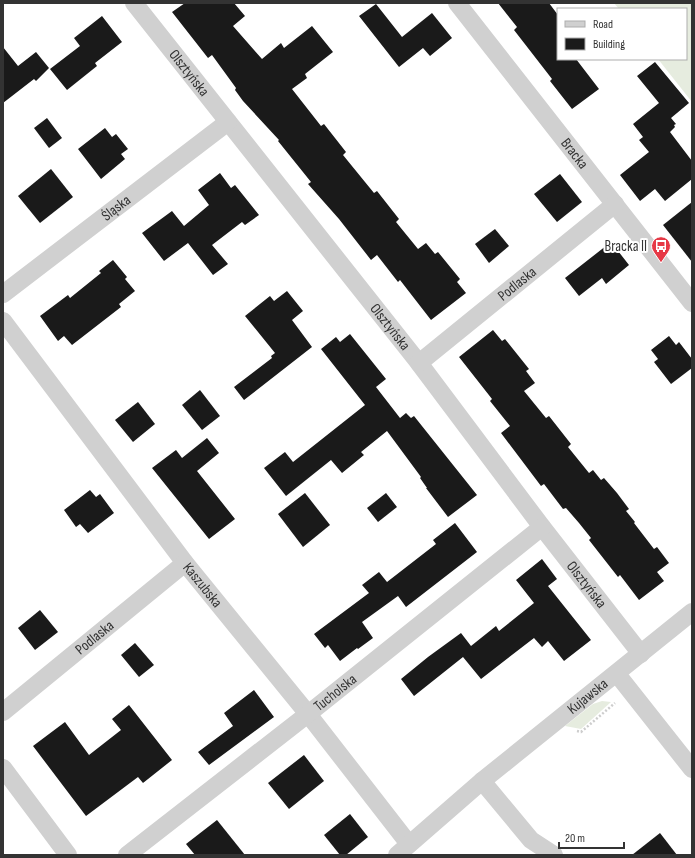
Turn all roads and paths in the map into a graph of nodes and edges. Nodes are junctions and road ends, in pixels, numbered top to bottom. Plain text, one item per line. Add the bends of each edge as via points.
1 (134, 3) edge
2 (457, 3) edge
3 (228, 122) junction
4 (615, 204) junction
5 (3, 294) edge
6 (692, 303) edge
7 (3, 321) edge
8 (419, 363) junction
9 (542, 527) junction
10 (185, 563) junction
11 (692, 612) edge
12 (641, 654) junction
13 (617, 674) junction
14 (3, 712) edge
15 (308, 714) junction
16 (3, 768) edge
17 (692, 769) edge
18 (482, 781) junction
19 (403, 850) edge
20 (68, 855) edge
21 (127, 855) edge
22 (554, 855) edge

1 - 3 street, Olsztyńska
2 - 4 street, Bracka
3 - 5 street, Śląska
3 - 8 street, Olsztyńska
4 - 6 street, Bracka
4 - 8 street, Podlaska
7 - 10 street, Kaszubska
8 - 9 street, Olsztyńska
9 - 12 street, Olsztyńska
9 - 15 street, Tucholska
10 - 14 street, Podlaska
10 - 15 street, Kaszubska
11 - 12 street, Kujawska
12 - 13 street, Kujawska
13 - 17 street
13 - 18 street, Kujawska
15 - 19 street, Kaszubska
15 - 21 street, Tucholska
16 - 20 street
18 - 19 street, Kujawska
18 - 22 street via 531,840

